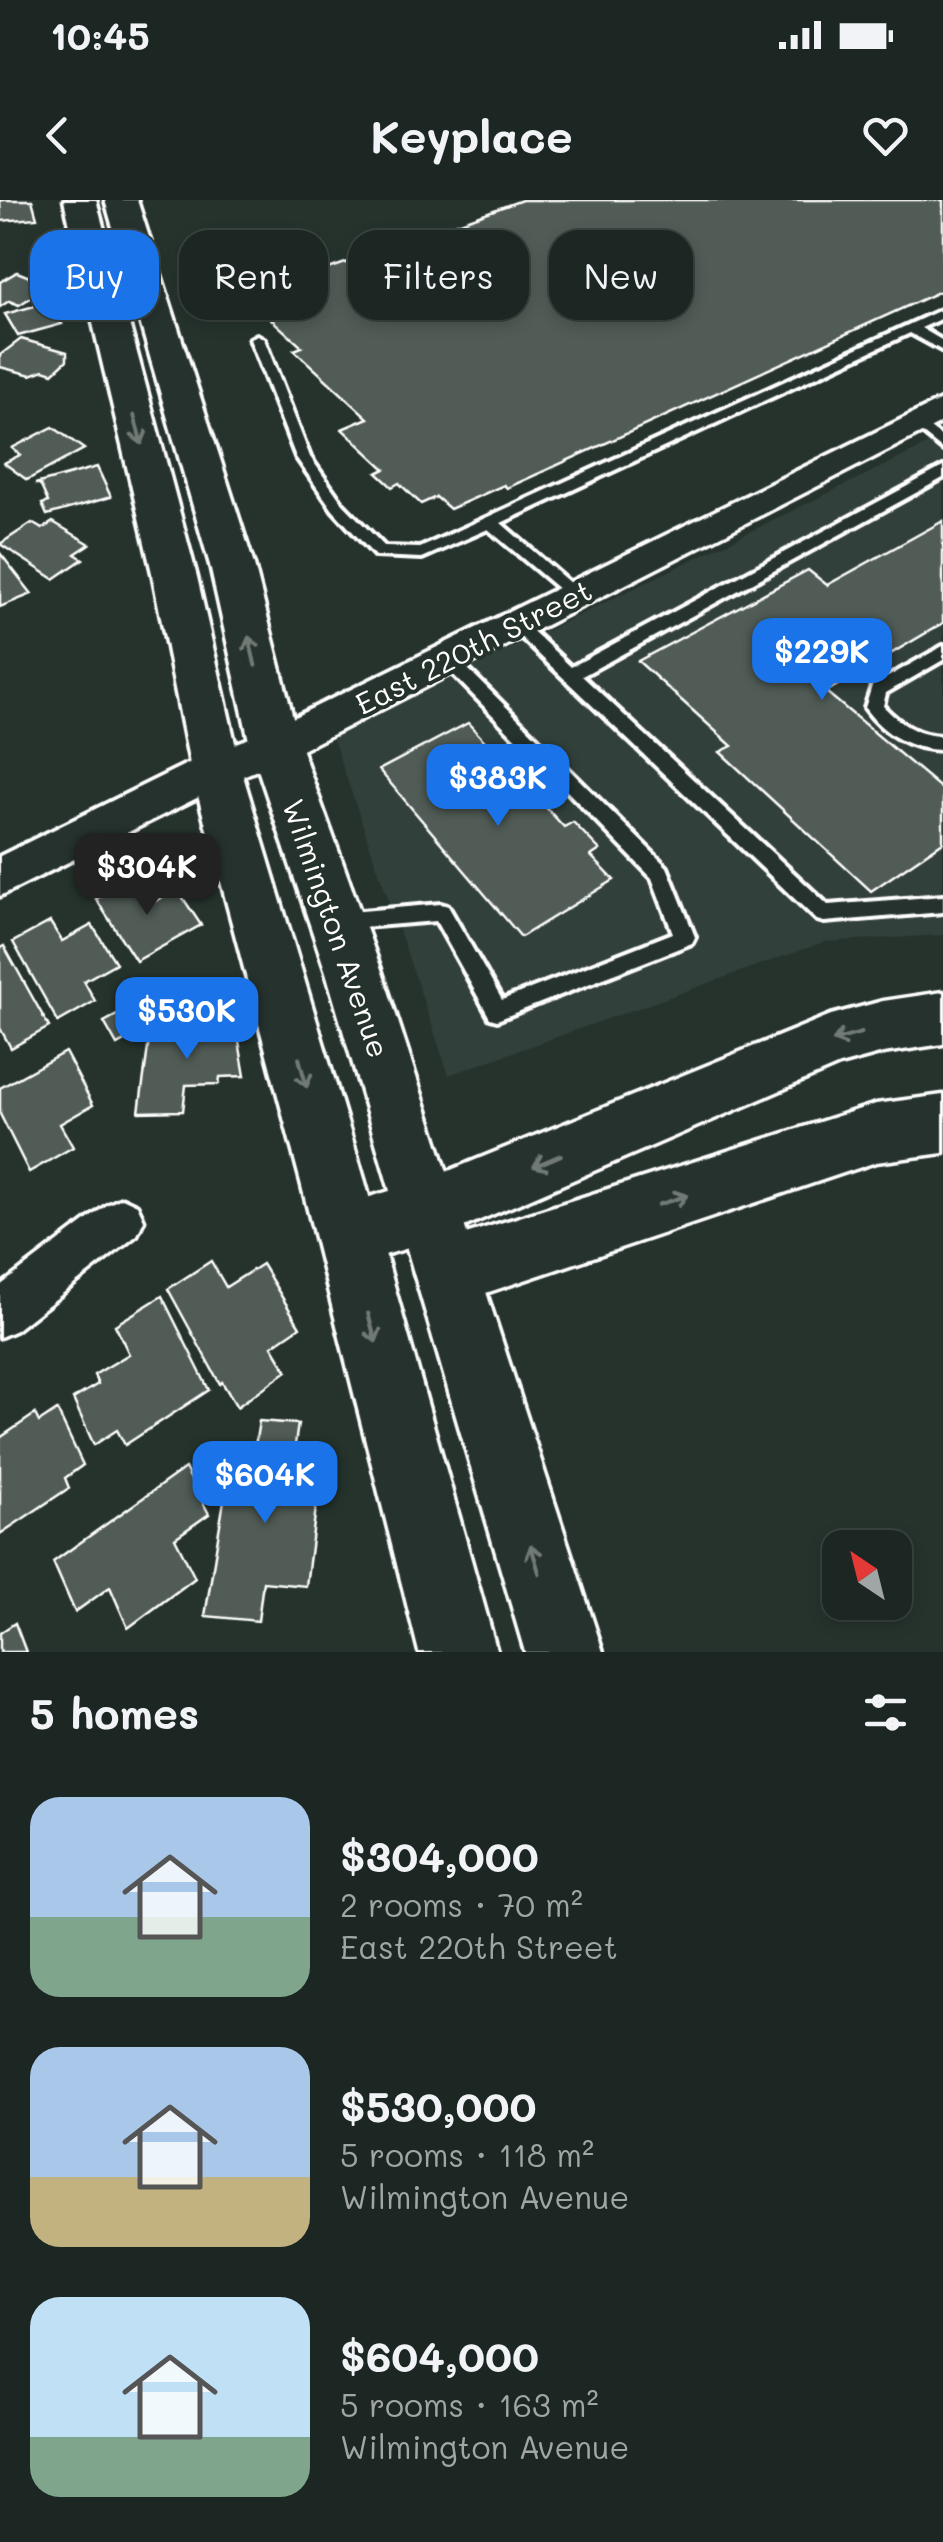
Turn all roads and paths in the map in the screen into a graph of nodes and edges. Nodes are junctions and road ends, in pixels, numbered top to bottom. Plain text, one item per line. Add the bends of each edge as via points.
1 (80, 200) edge
2 (121, 200) edge
3 (943, 314) edge
4 (911, 328) junction
5 (257, 339) dead end
6 (943, 347) edge
7 (934, 426) edge
8 (943, 472) edge
9 (490, 522) junction
10 (574, 595) junction
11 (515, 624) junction
12 (943, 652) edge
13 (448, 658) junction
14 (570, 675) junction
15 (943, 742) edge
16 (275, 746) junction
17 (216, 769) junction
18 (0, 877) edge
19 (943, 904) edge
20 (337, 921) junction
21 (943, 1018) edge
22 (943, 1124) edge
23 (122, 1220) dead end
24 (347, 1234) junction
25 (438, 1241) junction
26 (0, 1314) edge
27 (458, 1652) edge
28 (564, 1652) edge

1 -> 17 main road
16 -> 2 main road, Wilmington Avenue via 232,566
3 - 4 lane
4 - 6 lane
4 - 9 lane
5 - 9 lane via 303,457 381,552 422,553
7 - 10 street, East 220th Street
8 - 14 lane
9 - 10 lane
10 - 11 street, East 220th Street
11 - 13 street, East 220th Street
11 - 14 lane
12 - 15 lane via 878,690 874,708 894,730
13 - 16 street, East 220th Street
13 - 20 lane via 660,873 686,936 497,1010 441,912
14 - 19 lane via 824,914
16 - 17 street, East 220th Street
16 - 20 main road, Wilmington Avenue
17 - 18 street, East 220th Street
17 -> 24 main road
20 - 25 main road, Wilmington Avenue
21 -> 25 main road via 832,1041
25 -> 22 main road via 876,1133
23 - 26 street
24 - 25 main road
24 -> 27 main road
28 -> 25 main road, Wilmington Avenue

